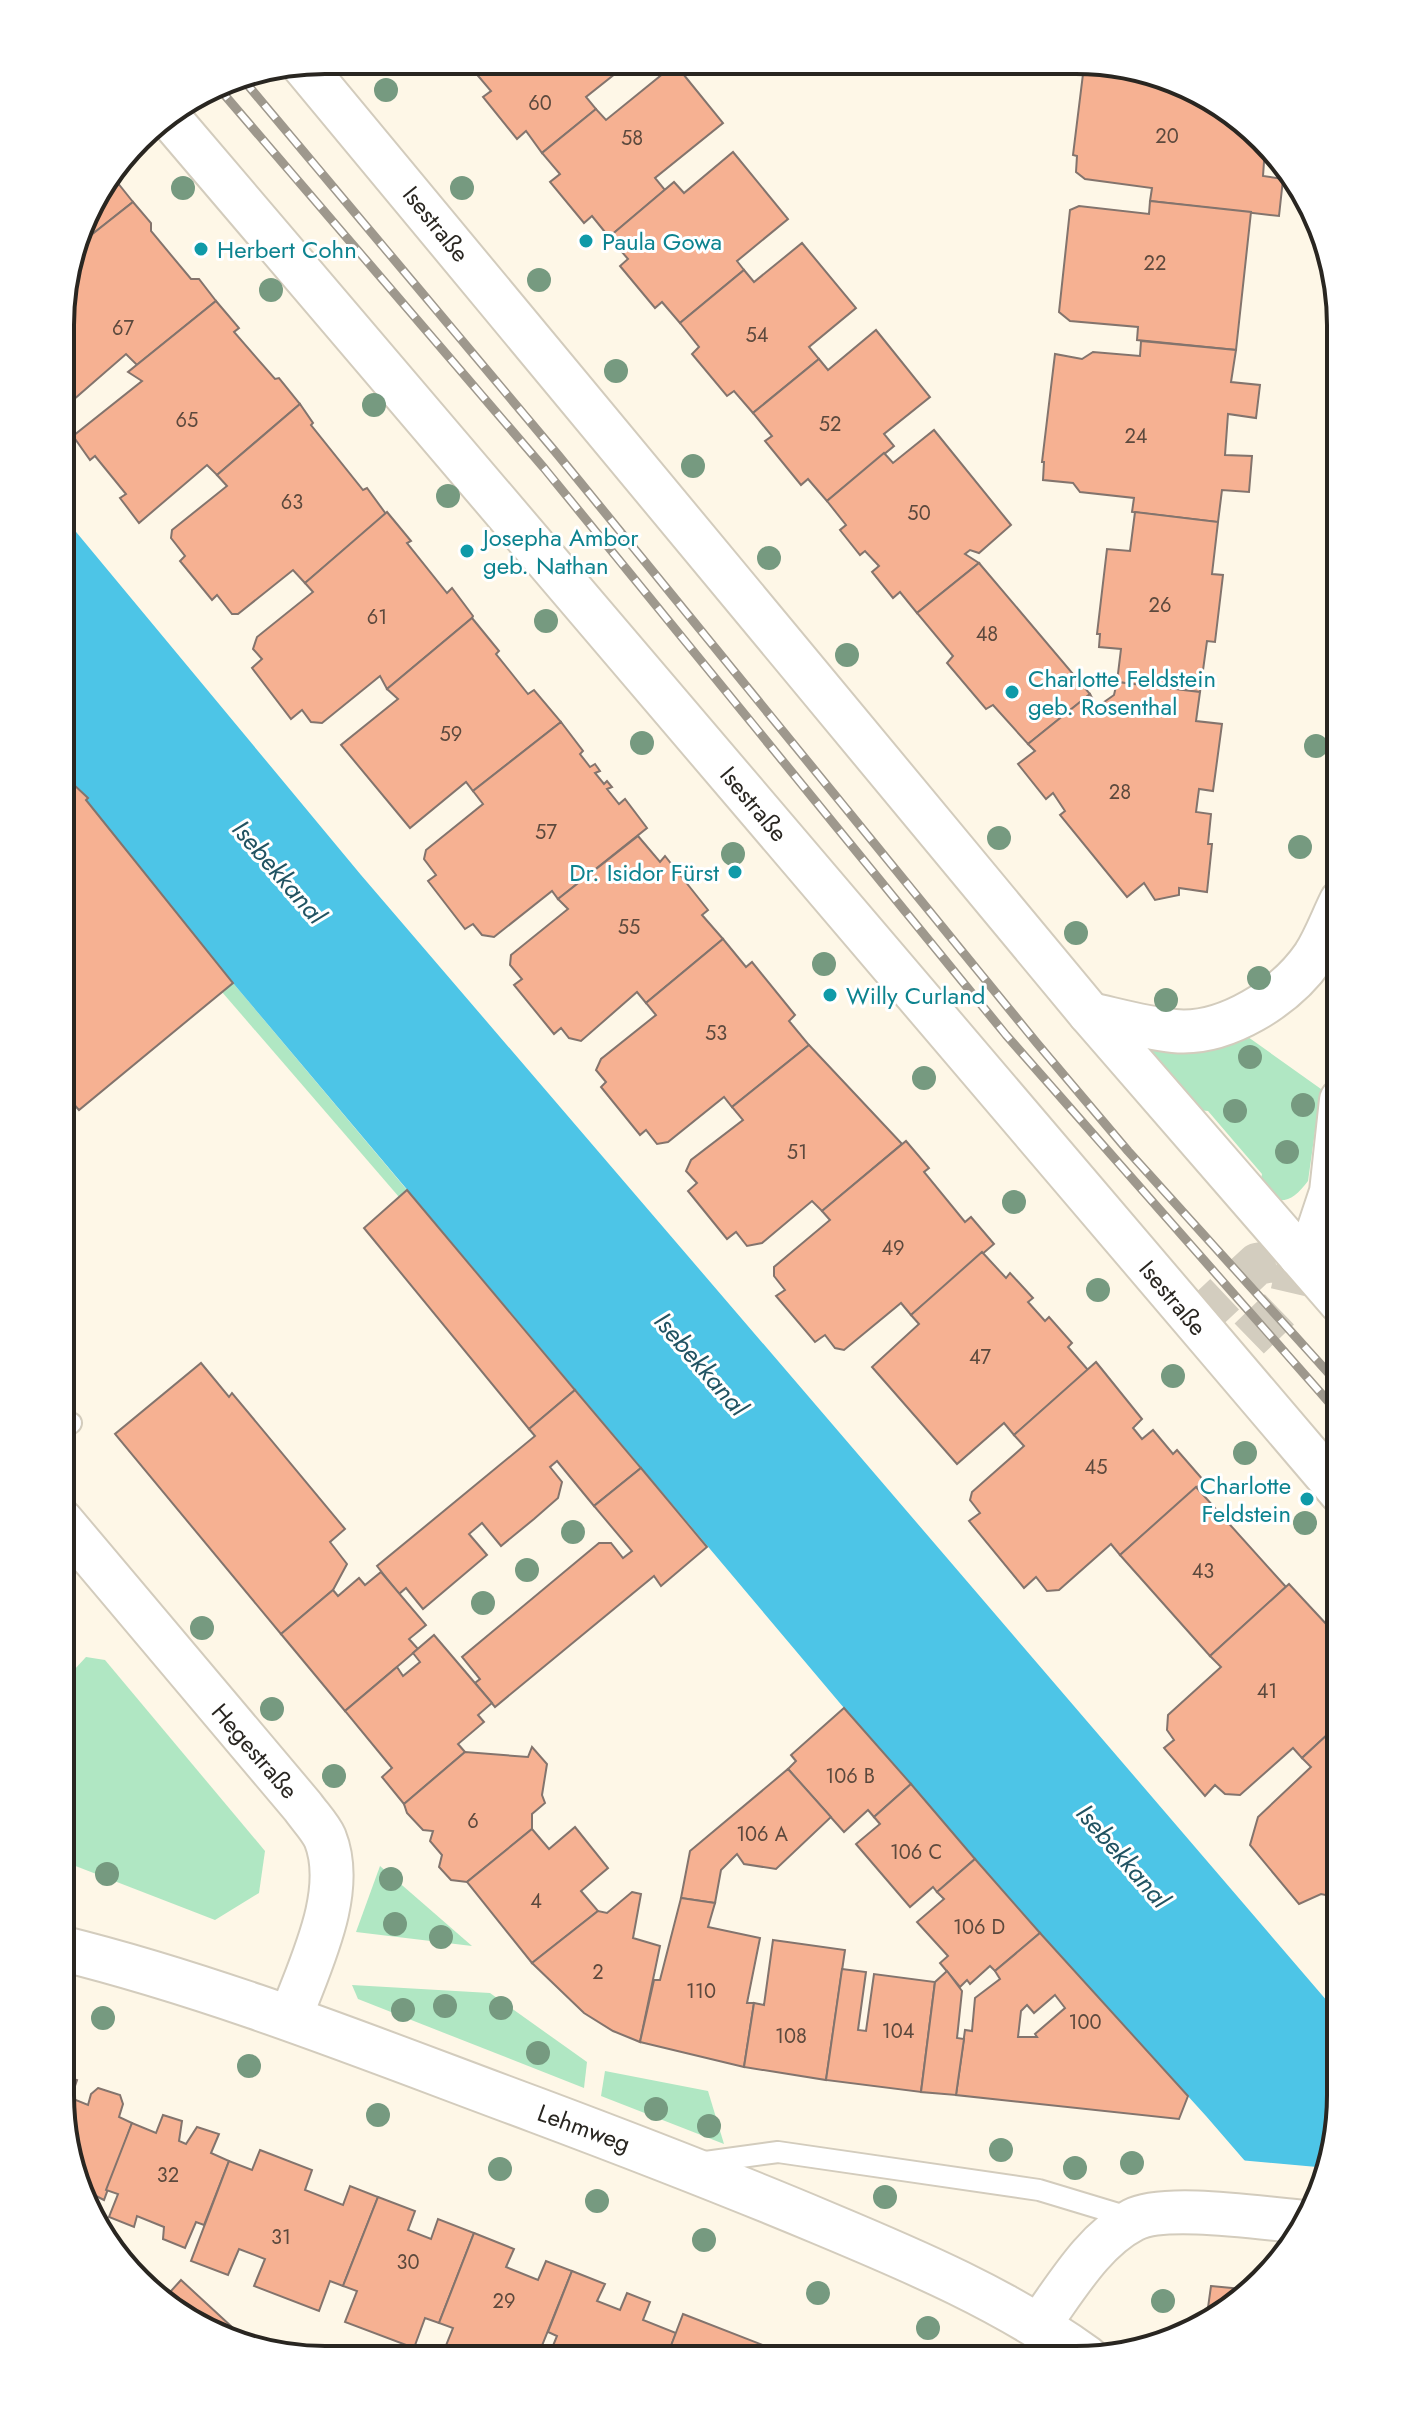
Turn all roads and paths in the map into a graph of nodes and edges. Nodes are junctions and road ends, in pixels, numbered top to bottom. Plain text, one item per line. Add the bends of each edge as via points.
1 (311, 75) edge
2 (175, 124) edge
3 (1327, 930) edge
4 (1090, 1014) junction
5 (1327, 1205) edge
6 (1300, 1256) junction
7 (1326, 1286) edge
8 (1326, 1476) edge
9 (74, 1535) edge
10 (74, 1952) edge
11 (290, 2019) junction
12 (686, 2165) junction
13 (1135, 2219) junction
14 (1293, 2221) edge
15 (1038, 2326) junction
16 (1068, 2346) edge

1 - 4 street, Isestraße
2 - 8 street, Isestraße
3 - 4 street via 1314,956 1284,990 1247,1014 1204,1029 1177,1031
4 - 6 street, Isestraße
5 - 6 street via 1318,1231
6 - 7 street, Isestraße
9 - 11 street, Hegestraße via 324,1836 332,1866 332,1897
10 - 11 street, Lehmweg
11 - 12 street, Lehmweg
12 - 13 lane via 778,2152 1039,2190
12 - 15 street, Lehmweg via 932,2268
13 - 14 street via 1175,2212
13 - 15 street via 1101,2244
15 - 16 street, Lehmweg

